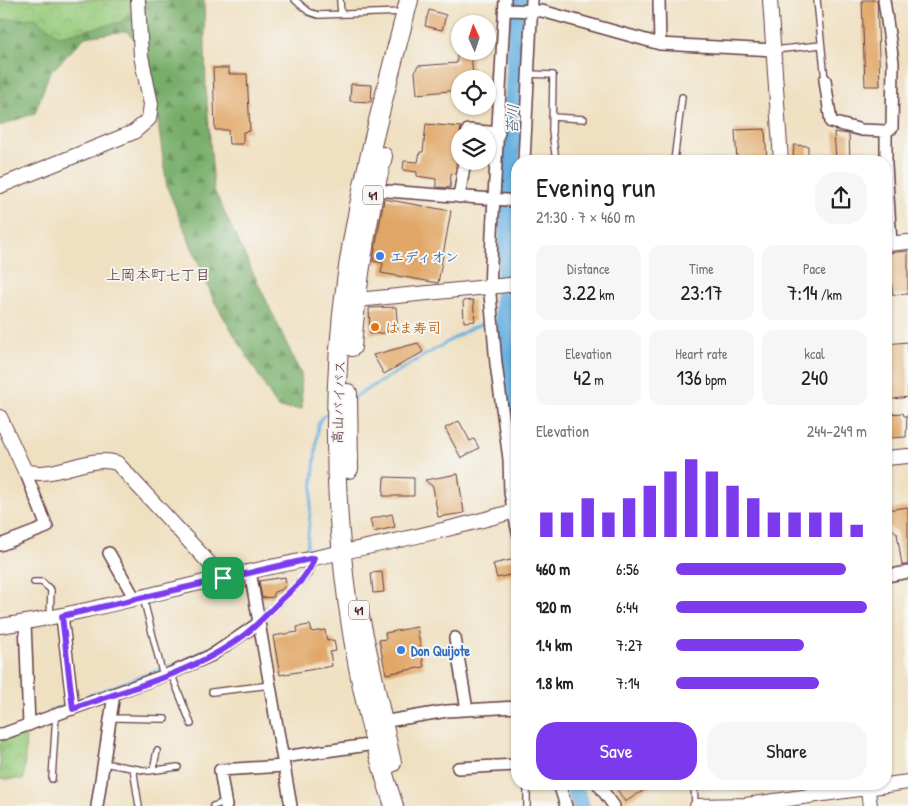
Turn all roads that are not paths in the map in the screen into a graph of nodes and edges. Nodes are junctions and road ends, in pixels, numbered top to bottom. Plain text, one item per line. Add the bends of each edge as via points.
1 (138, 0) edge
2 (296, 0) edge
3 (340, 0) edge
4 (421, 0) edge
5 (659, 0) edge
6 (770, 0) edge
7 (817, 0) edge
8 (884, 0) edge
9 (407, 6) edge
10 (506, 7) edge
11 (531, 7) edge
12 (341, 14) junction
13 (660, 44) junction
14 (821, 45) junction
15 (774, 50) junction
16 (529, 74) junction
17 (825, 80) joint
18 (682, 97) dead end
19 (552, 117) junction
20 (584, 119) dead end
21 (886, 131) junction
22 (496, 133) edge
23 (499, 133) junction
24 (524, 155) edge
25 (555, 155) edge
26 (675, 155) edge
27 (781, 155) edge
28 (886, 155) edge
29 (464, 170) edge
30 (0, 186) edge
31 (374, 190) junction
32 (459, 197) junction
33 (496, 200) junction
34 (511, 200) edge
35 (908, 242) edge
36 (892, 244) edge
37 (511, 284) edge
38 (492, 286) junction
39 (349, 300) junction
40 (0, 417) edge
41 (908, 456) edge
42 (892, 457) edge
43 (25, 472) junction
44 (511, 496) edge
45 (511, 511) edge
46 (0, 545) edge
47 (347, 552) junction
48 (109, 553) dead end
49 (309, 560) junction
50 (250, 571) junction
51 (908, 572) edge
52 (892, 575) edge
53 (223, 578) junction
54 (34, 582) dead end
55 (139, 598) junction
56 (56, 617) junction
57 (25, 622) junction
58 (259, 622) junction
59 (0, 626) edge
60 (455, 638) dead end
61 (164, 672) junction
62 (270, 684) junction
63 (212, 692) dead end
64 (114, 694) junction
65 (73, 705) junction
66 (511, 707) edge
67 (467, 710) junction
68 (56, 715) junction
69 (110, 716) junction
70 (165, 718) dead end
71 (29, 721) junction
72 (382, 722) junction
73 (192, 724) dead end
74 (0, 735) edge
75 (368, 745) dead end
76 (157, 752) dead end
77 (283, 762) junction
78 (103, 763) junction
79 (511, 765) edge
80 (178, 767) dead end
81 (133, 768) junction
82 (458, 768) dead end
83 (153, 770) junction
84 (52, 779) dead end
85 (908, 782) edge
86 (892, 784) edge
87 (527, 790) edge
88 (561, 790) edge
89 (602, 790) edge
90 (695, 790) edge
91 (847, 790) edge
92 (868, 790) edge
93 (781, 803) edge
94 (226, 804) edge
95 (97, 806) edge
96 (139, 806) edge
97 (213, 806) edge
98 (291, 806) edge
99 (394, 806) edge
100 (405, 806) edge
101 (527, 806) edge
102 (566, 806) edge
103 (614, 806) edge
104 (696, 806) edge
105 (870, 806) edge

1 - 30 street via 141,56 151,104 149,119 134,132
2 - 12 lane via 313,14
3 - 12 lane
4 - 31 highway, 高山バイパス / 41
5 - 13 street
6 - 15 street
7 - 14 lane
8 - 21 street via 893,62 892,128
9 - 12 lane
9 - 39 highway, 高山バイパス / 41 via 360,194
10 - 11 street
10 - 23 street
11 - 13 street
11 - 16 street
13 - 15 street
14 - 15 lane
14 - 17 lane
15 - 27 street
16 - 19 lane via 553,75
16 - 24 street
17 - 21 street via 831,122 862,130
18 - 26 lane
19 - 20 lane
19 - 25 lane
21 - 28 street
22 - 23 street
23 - 33 street
29 - 32 street
31 - 32 street
31 - 39 highway, 高山バイパス / 41
32 - 33 street
33 - 34 street
33 - 38 street
35 - 36 street
37 - 38 street
38 - 39 street
38 - 44 street via 492,329
39 - 47 highway, 高山バイパス / 41 via 342,405
40 - 43 street
41 - 42 street
43 - 46 street via 47,527
43 - 53 street via 51,474 99,461 117,463
45 - 47 street
47 - 49 street
47 - 72 highway, 高山バイパス / 41
47 - 99 highway, 高山バイパス / 41 via 358,669 369,724
48 - 55 street
49 - 50 street
49 - 58 lane via 310,572
50 - 53 street
50 - 58 street
51 - 52 street
53 - 55 street
54 - 56 lane via 42,582 49,587
55 - 56 street
55 - 61 lane
56 - 57 street
56 - 65 street
57 - 59 street
57 - 71 street
58 - 61 street via 212,655
58 - 62 street
60 - 67 street
61 - 64 street
61 - 73 lane
62 - 63 lane
62 - 77 street
64 - 65 street
64 - 69 street
65 - 68 street
66 - 67 street
67 - 72 street
68 - 71 street
68 - 84 lane
69 - 70 lane
69 - 78 street
71 - 74 street
72 - 100 highway, 高山バイパス / 41
75 - 77 street
76 - 83 lane
77 - 94 street via 220,770
77 - 98 street
78 - 81 lane
78 - 95 street
79 - 82 street
80 - 83 lane
81 - 83 lane
81 - 96 lane
85 - 86 street
87 - 101 lane
88 - 102 street
89 - 103 street
90 - 104 lane
91 - 93 street
92 - 105 street
93 - 104 street
94 - 97 lane

